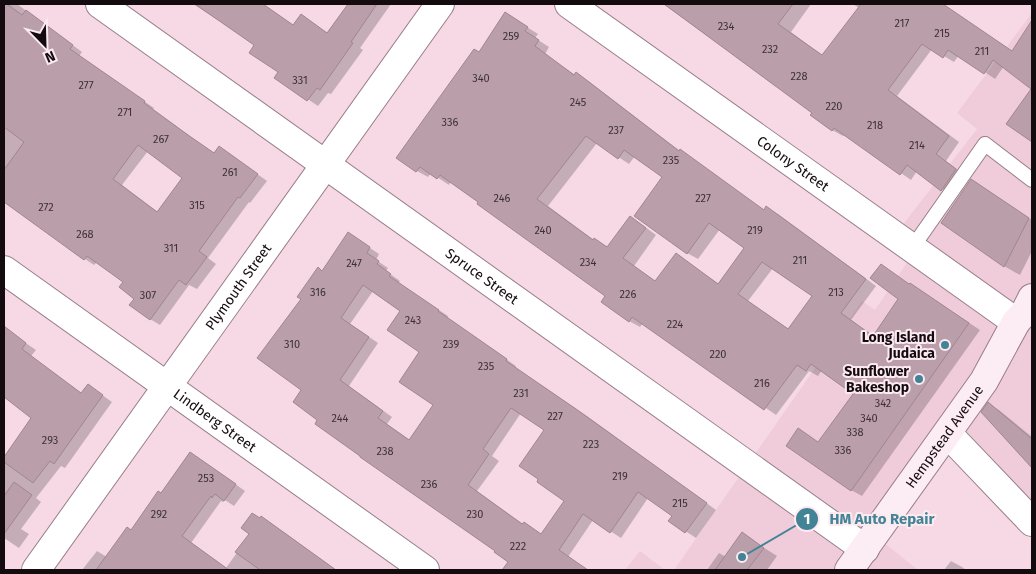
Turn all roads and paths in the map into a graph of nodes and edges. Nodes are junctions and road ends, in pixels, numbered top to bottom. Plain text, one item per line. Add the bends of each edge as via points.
1 (100, 4) edge
2 (440, 4) edge
3 (569, 4) edge
4 (325, 164) junction
5 (1032, 180) edge
6 (912, 248) junction
7 (4, 270) edge
8 (1032, 298) edge
9 (1016, 322) junction
10 (167, 387) junction
11 (948, 434) junction
12 (1032, 522) edge
13 (858, 563) edge
14 (36, 570) edge
15 (425, 570) edge

1 - 4 street, Spruce Street
2 - 4 street, Plymouth Street
3 - 6 street, Colony Street
4 - 10 street, Plymouth Street
4 - 13 street, Spruce Street
5 - 6 lane via 985,144
6 - 9 street, Colony Street
7 - 10 street, Lindberg Street
8 - 9 main road, Hempstead Avenue
9 - 11 main road, Hempstead Avenue via 984,381
10 - 14 street, Plymouth Street
10 - 15 street, Lindberg Street
11 - 12 street
11 - 13 main road, Hempstead Avenue

